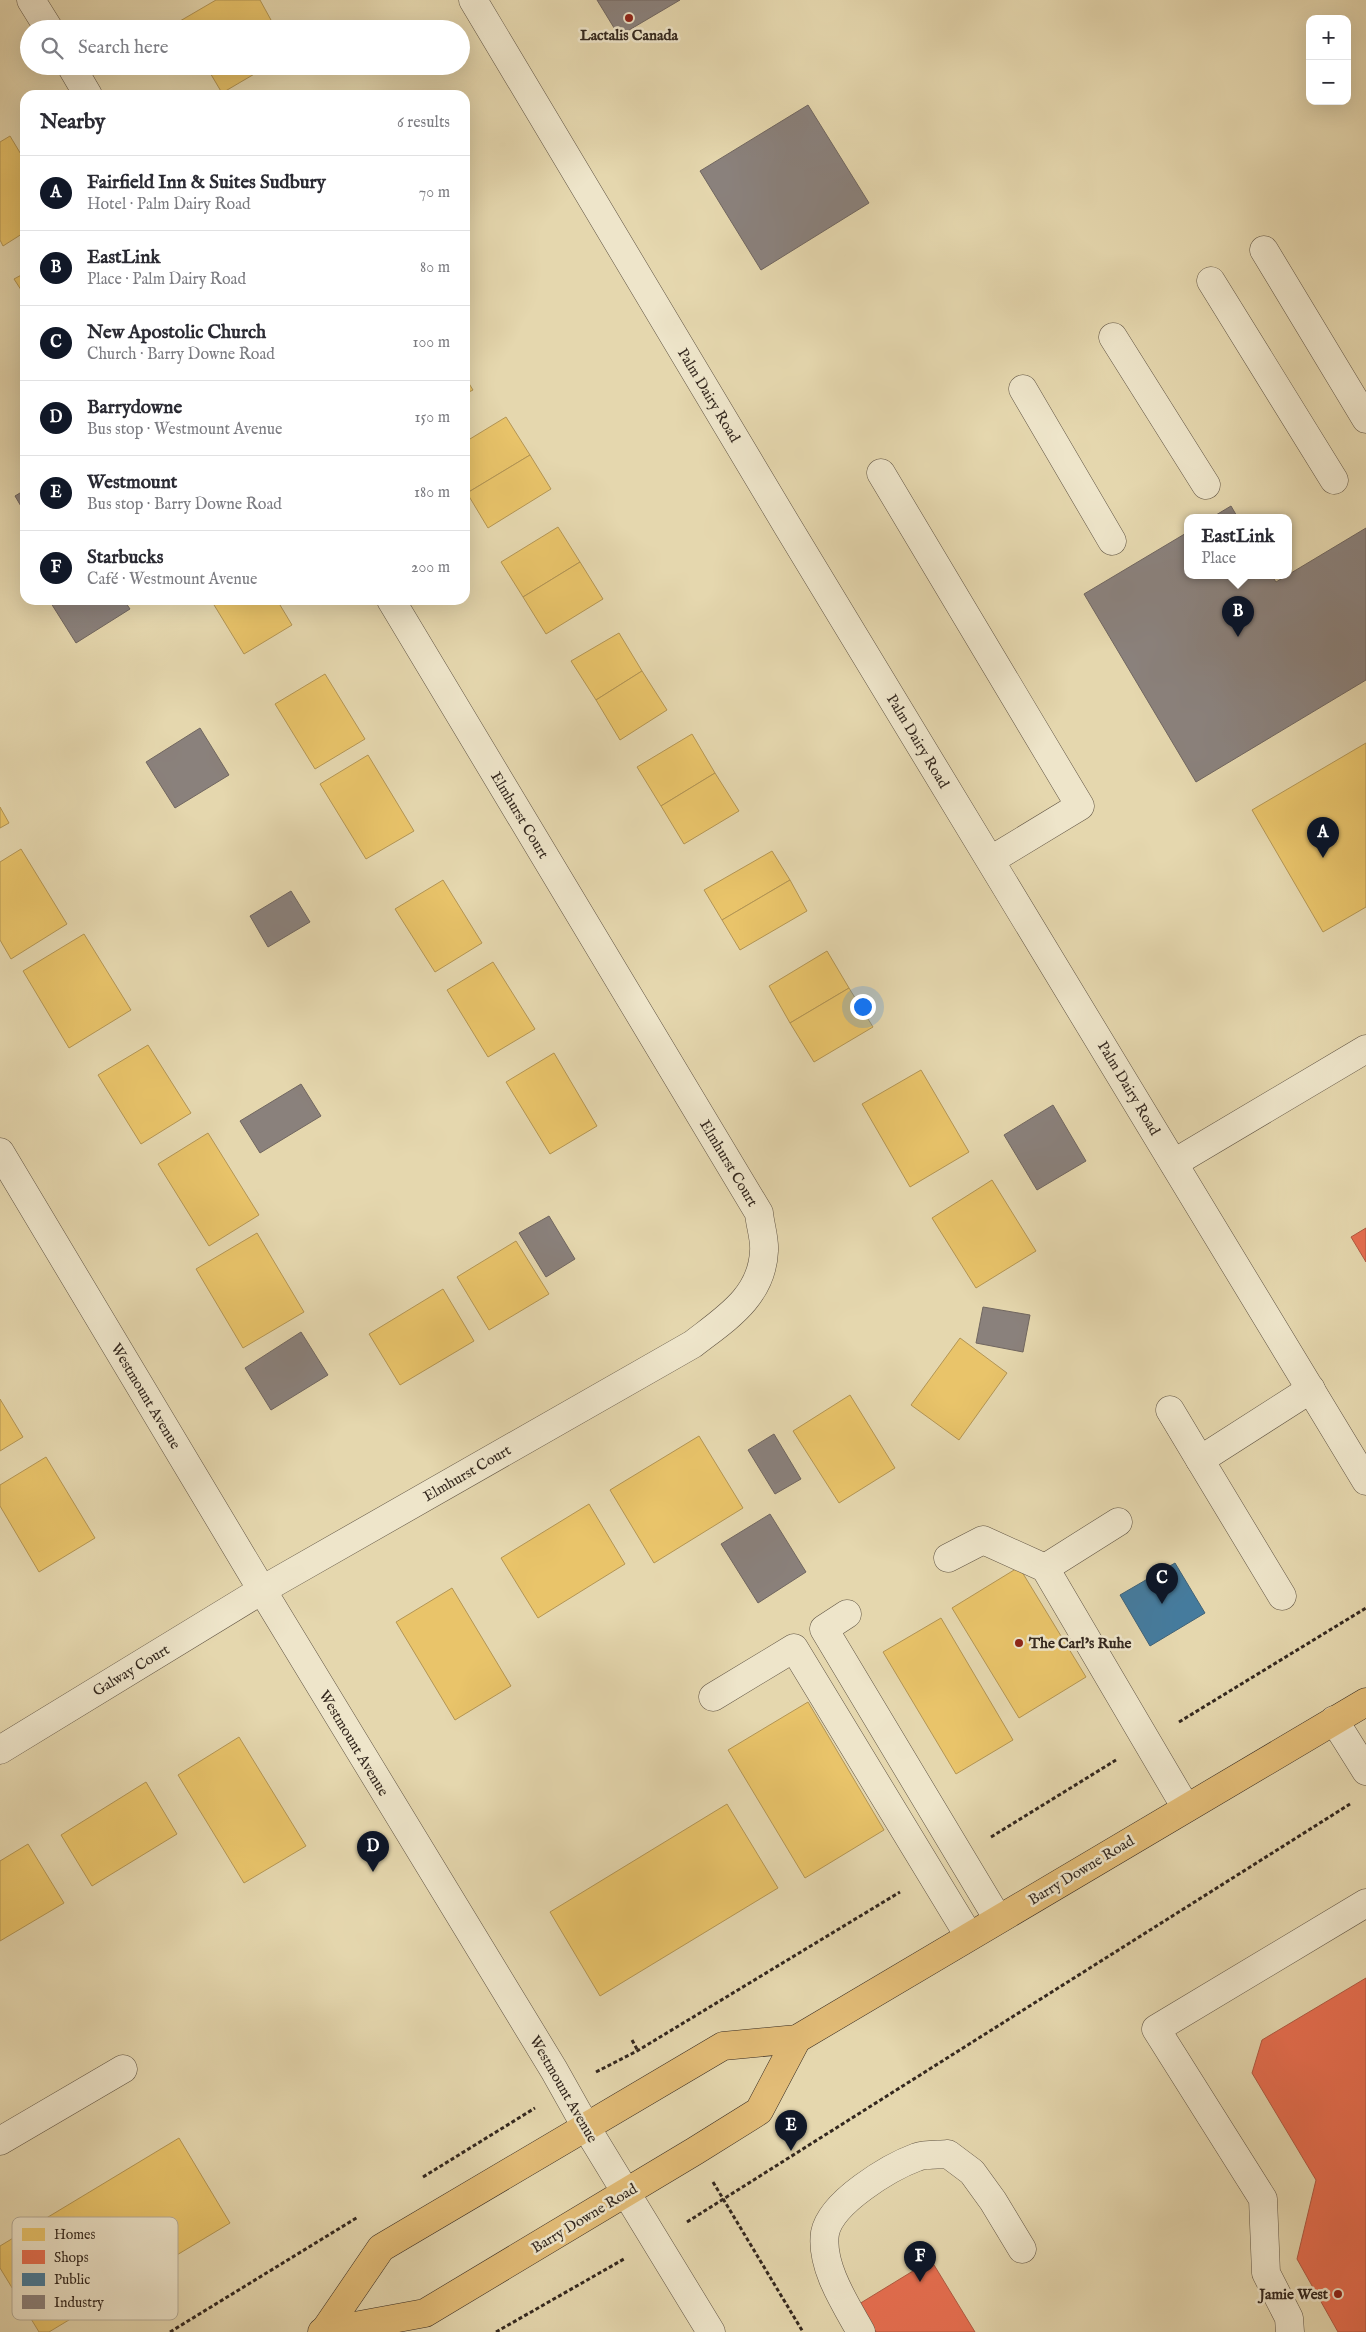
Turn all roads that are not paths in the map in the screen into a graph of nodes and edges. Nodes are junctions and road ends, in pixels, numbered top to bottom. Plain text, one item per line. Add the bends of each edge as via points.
1 (31, 0) edge
2 (473, 0) edge
3 (43, 20) edge
4 (76, 75) edge
5 (85, 90) edge
6 (1264, 250) dead end
7 (1211, 281) dead end
8 (1113, 337) dead end
9 (1023, 389) dead end
10 (1366, 419) edge
11 (881, 473) dead end
12 (1334, 480) dead end
13 (1206, 485) dead end
14 (1112, 541) dead end
15 (394, 605) edge
16 (991, 860) junction
17 (1366, 1049) edge
18 (0, 1152) edge
19 (1174, 1163) junction
20 (1311, 1390) junction
21 (1170, 1410) dead end
22 (1200, 1460) junction
23 (1366, 1482) edge
24 (1118, 1522) dead end
25 (948, 1558) dead end
26 (1045, 1568) junction
27 (262, 1590) junction
28 (1282, 1596) dead end
29 (847, 1614) dead end
30 (713, 1697) dead end
31 (1366, 1702) edge
32 (1334, 1720) junction
33 (0, 1750) edge
34 (1366, 1771) edge
35 (1186, 1808) junction
36 (1366, 1903) edge
37 (998, 1919) junction
38 (969, 1936) junction
39 (797, 2038) junction
40 (122, 2069) dead end
41 (586, 2127) junction
42 (0, 2141) edge
43 (627, 2192) junction
44 (1022, 2249) dead end
45 (323, 2331) edge
46 (710, 2332) edge
47 (861, 2332) edge
48 (1290, 2332) edge

1 - 3 street
2 - 16 street, Palm Dairy Road
4 - 5 street
6 - 10 street
7 - 12 street
8 - 13 street
9 - 14 street
11 - 16 street via 1080,806
15 - 27 street, Elmhurst Court via 759,1213 764,1252 757,1282 739,1309 693,1344
16 - 19 street, Palm Dairy Road
17 - 19 street
18 - 27 street, Westmount Avenue
19 - 20 street, Palm Dairy Road
20 - 22 street
20 - 23 street, Palm Dairy Road
21 - 22 street
22 - 28 street
24 - 26 street
25 - 26 street via 983,1540
26 - 35 street
27 - 33 street, Galway Court
27 - 41 street, Westmount Avenue
29 - 37 street via 824,1629
30 - 38 street via 794,1648
31 - 32 main road, Barry Downe Road
32 - 34 street
32 - 35 main road, Barry Downe Road
35 - 37 main road, Barry Downe Road
36 - 48 street via 1156,2029 1263,2199 1266,2273 1290,2318
37 - 38 main road, Barry Downe Road
38 - 39 main road, Barry Downe Road
39 - 41 main road, Barry Downe Road via 723,2046
39 - 43 main road, Barry Downe Road via 759,2110
40 - 42 street
41 - 43 street, Westmount Avenue
41 - 45 main road, Barry Downe Road via 381,2248
43 - 45 main road, Barry Downe Road via 425,2313
43 - 46 street, Westmount Avenue
44 - 47 street via 972,2172 948,2154 919,2157 878,2175 838,2210 825,2232 827,2266

